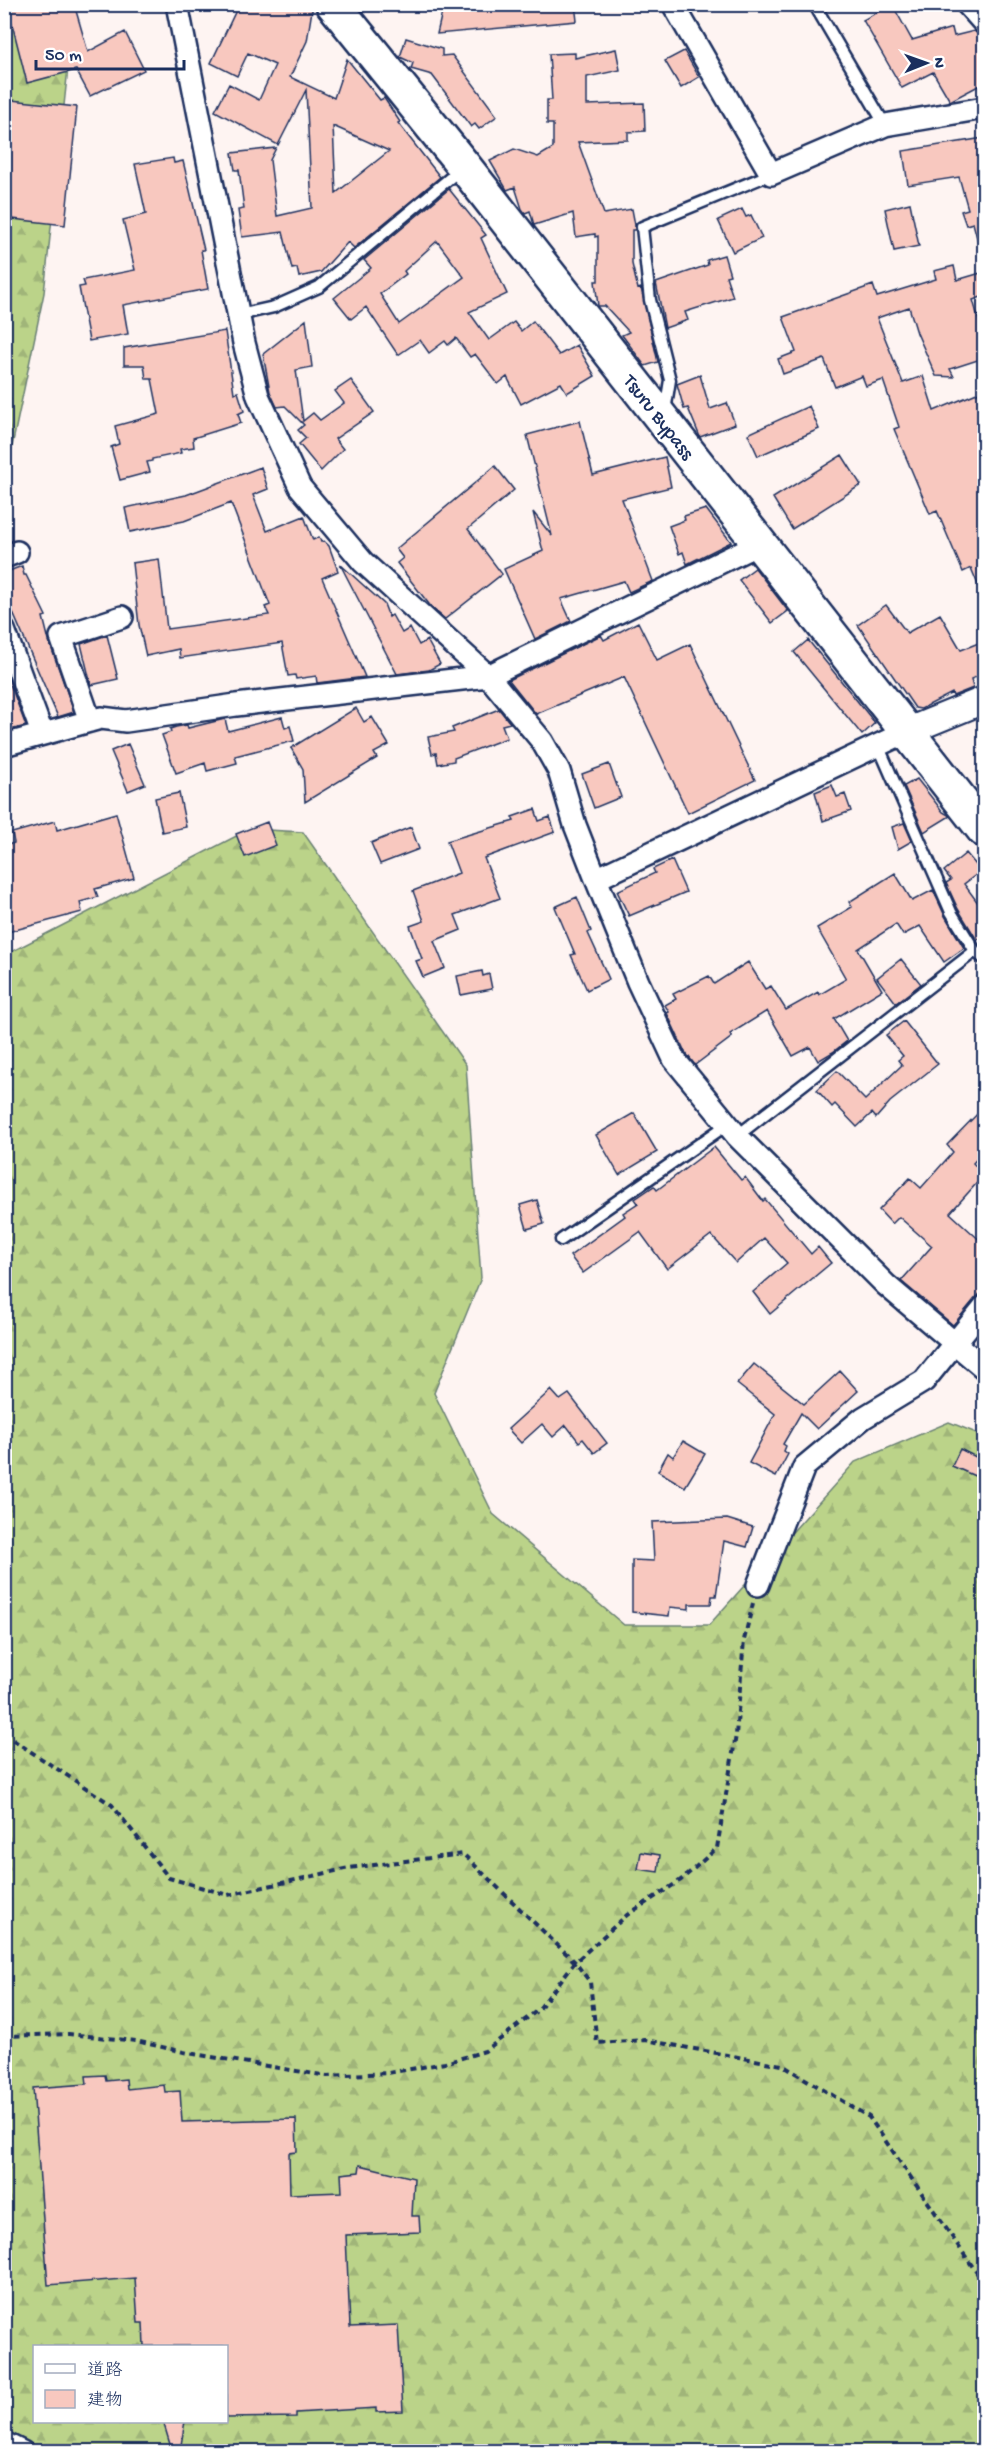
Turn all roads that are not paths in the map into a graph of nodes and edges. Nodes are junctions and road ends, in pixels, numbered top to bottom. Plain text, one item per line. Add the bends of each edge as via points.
1 (177, 4) edge
2 (333, 4) edge
3 (672, 4) edge
4 (814, 4) edge
5 (967, 4) edge
6 (984, 23) edge
7 (984, 108) edge
8 (885, 125) junction
9 (464, 166) junction
10 (771, 174) junction
11 (239, 315) junction
12 (664, 420) junction
13 (758, 544) junction
14 (122, 617) dead end
15 (4, 630) edge
16 (488, 676) junction
17 (984, 700) edge
18 (90, 721) junction
19 (908, 731) junction
20 (42, 733) junction
21 (4, 745) edge
22 (878, 745) junction
23 (984, 830) edge
24 (596, 879) junction
25 (975, 951) junction
26 (984, 959) edge
27 (733, 1130) junction
28 (561, 1240) dead end
29 (984, 1307) edge
30 (956, 1344) junction
31 (984, 1368) edge
32 (758, 1585) road end
33 (4, 2443) edge
34 (22, 2451) edge

1 - 11 street
2 - 9 highway, Tsuru Bypass
3 - 10 street
4 - 8 lane
5 - 6 street
7 - 8 street
8 - 10 street
9 - 11 lane via 319,287 274,307
9 - 12 highway, Tsuru Bypass
10 - 12 lane via 642,227 650,300 670,380
11 - 16 street via 258,396 300,487 363,562
12 - 13 highway, Tsuru Bypass
13 - 16 street
13 - 19 highway, Tsuru Bypass
14 - 18 street via 61,637
15 - 20 street
16 - 18 street via 247,703 126,722 101,718
16 - 24 street via 542,741 559,771
17 - 19 street
18 - 20 street
19 - 22 street
19 - 23 highway, Tsuru Bypass
20 - 21 street
22 - 24 street
22 - 25 lane via 951,912
24 - 27 street via 674,1059
25 - 26 lane
25 - 27 lane
27 - 28 lane
27 - 30 street via 886,1285
29 - 30 street
30 - 31 street
30 - 32 street via 924,1381 863,1418 804,1467
33 - 34 street

